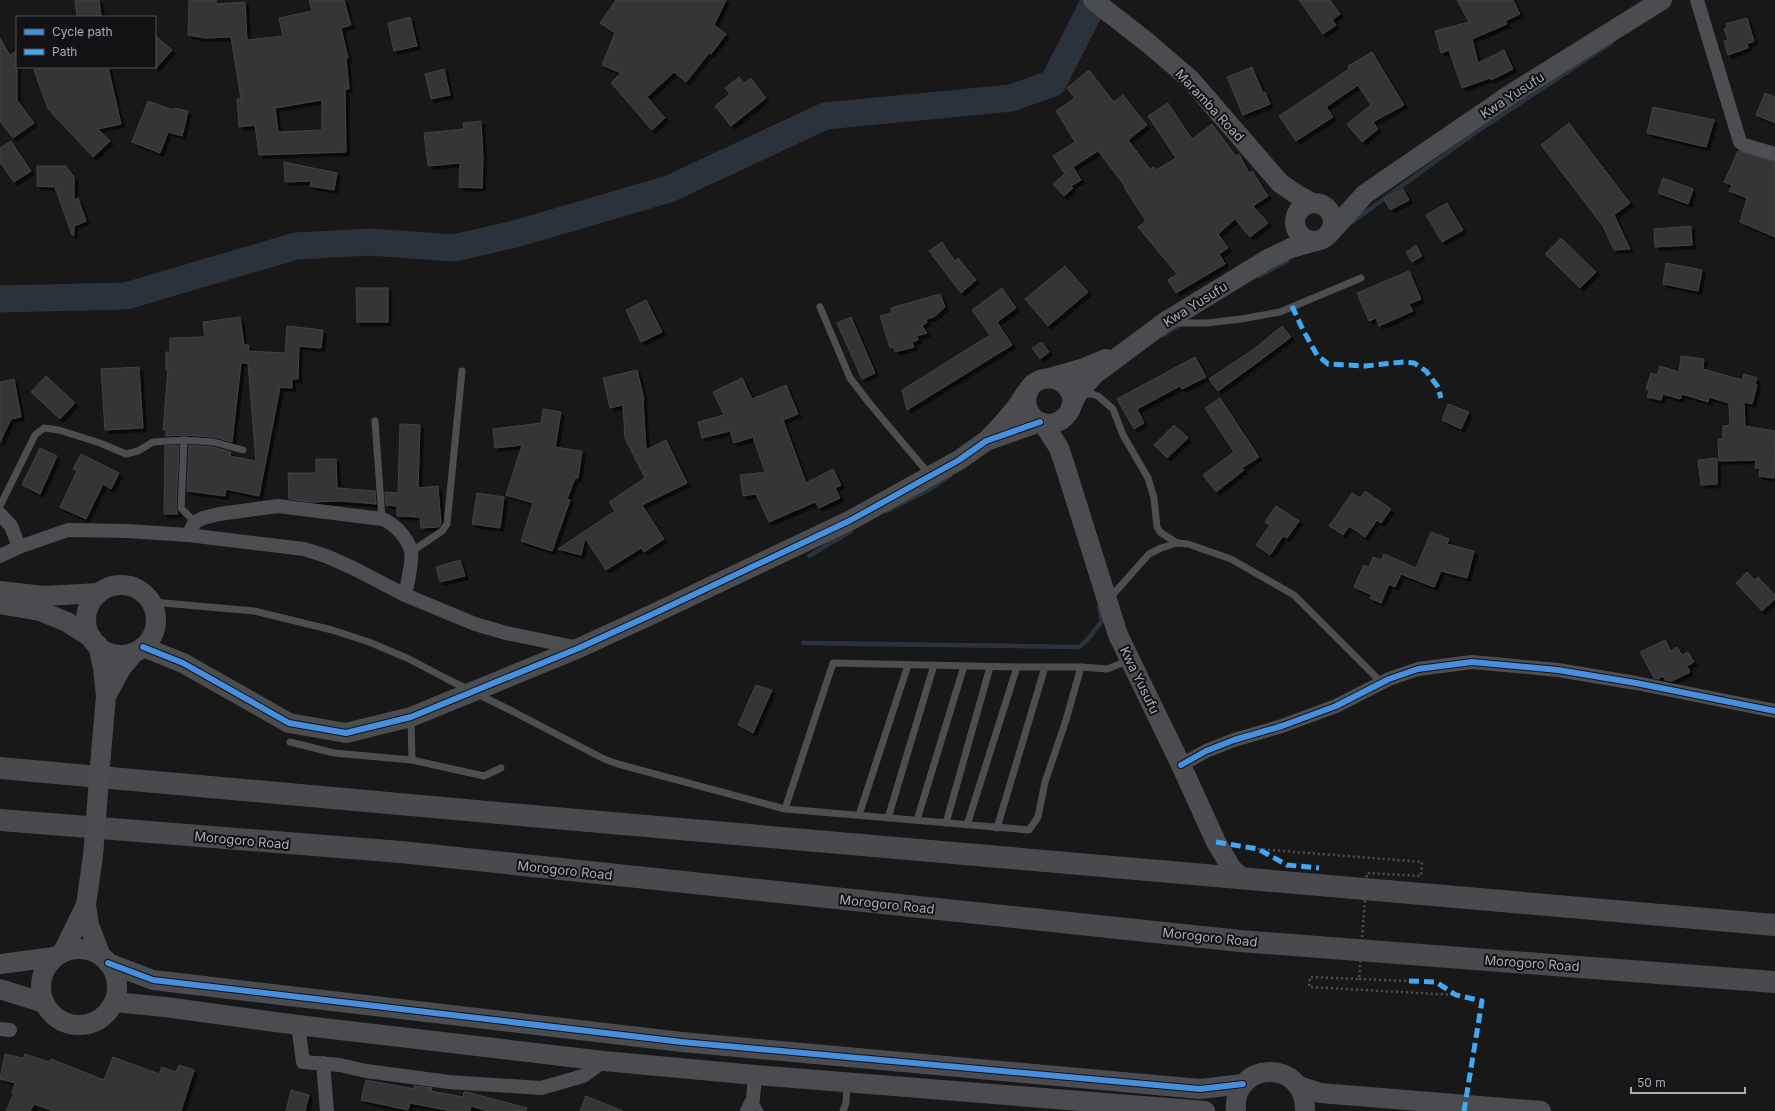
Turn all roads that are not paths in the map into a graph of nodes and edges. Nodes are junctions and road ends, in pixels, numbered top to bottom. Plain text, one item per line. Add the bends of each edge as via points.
1 (1662, 0) edge
2 (1697, 0) edge
3 (1095, 1) edge
4 (1775, 154) edge
5 (1280, 183) junction
6 (1365, 194) junction
7 (1316, 204) junction
8 (1296, 220) junction
9 (1323, 238) junction
10 (1268, 259) junction
11 (1361, 278) dead end
12 (820, 307) dead end
13 (1165, 322) junction
14 (1125, 351) junction
15 (462, 371) dead end
16 (1049, 378) junction
17 (1029, 390) junction
18 (1072, 405) junction
19 (375, 421) dead end
20 (1041, 423) junction
21 (184, 440) junction
22 (986, 441) junction
23 (243, 450) dead end
24 (1066, 469) junction
25 (930, 476) junction
26 (0, 506) edge
27 (0, 514) edge
28 (382, 519) junction
29 (195, 522) junction
30 (188, 535) junction
31 (1177, 543) junction
32 (19, 547) junction
33 (411, 552) junction
34 (0, 556) edge
35 (0, 591) edge
36 (99, 593) junction
37 (405, 595) junction
38 (1107, 600) junction
39 (152, 602) junction
40 (0, 604) edge
41 (95, 642) junction
42 (579, 648) junction
43 (139, 649) junction
44 (1130, 660) junction
45 (908, 665) junction
46 (934, 665) junction
47 (964, 666) junction
48 (990, 667) junction
49 (1017, 667) junction
50 (1081, 667) junction
51 (1045, 668) junction
52 (1382, 683) junction
53 (106, 696) junction
54 (1775, 711) edge
55 (410, 717) junction
56 (290, 742) dead end
57 (412, 760) junction
58 (1181, 765) junction
59 (0, 768) edge
60 (501, 768) dead end
61 (785, 809) junction
62 (859, 815) junction
63 (888, 818) junction
64 (0, 820) edge
65 (917, 820) junction
66 (946, 823) junction
67 (967, 825) junction
68 (997, 828) junction
69 (1242, 878) junction
70 (86, 905) junction
71 (1775, 925) edge
72 (58, 955) junction
73 (104, 959) junction
74 (0, 964) edge
75 (1775, 982) edge
76 (0, 989) edge
77 (114, 1002) junction
78 (44, 1003) junction
79 (298, 1025) junction
80 (604, 1061) junction
81 (323, 1063) junction
82 (755, 1075) junction
83 (847, 1082) junction
84 (1243, 1084) junction
85 (1299, 1086) junction
86 (750, 1105) edge
87 (327, 1111) edge
88 (760, 1111) edge
89 (843, 1111) edge
90 (1205, 1111) edge
91 (1236, 1111) edge
92 (1305, 1111) edge
93 (1541, 1111) edge

1 - 6 street, Kwa Yusufu via 1508,96
2 - 4 street via 1740,142
3 - 5 street, Maramba Road via 1190,80
5 - 7 street, Maramba Road
5 - 8 street, Maramba Road
6 - 7 street, Kwa Yusufu via 1340,202
6 - 9 street, Kwa Yusufu
7 - 8 street, Kwa Yusufu via 1300,210
7 - 9 street, Maramba Road via 1326,208 1334,220 1333,228
8 - 9 street, Maramba Road via 1302,237 1309,240
8 - 10 street, Kwa Yusufu
9 - 10 street, Kwa Yusufu via 1291,248
10 - 13 street, Kwa Yusufu
11 - 13 lane via 1280,312 1213,322
12 - 25 lane via 850,378
13 - 14 street, Kwa Yusufu
14 - 16 street, Kwa Yusufu via 1084,368
14 - 18 street, Kwa Yusufu via 1095,374
15 - 33 lane via 447,524 442,531
16 - 17 street via 1037,381
16 - 18 street via 1065,385 1071,395
17 - 20 street via 1027,407 1033,417
17 - 22 street
18 - 20 street via 1058,422
18 - 24 street, Kwa Yusufu via 1062,438
18 - 31 lane via 1092,394 1113,409 1123,435 1148,478 1154,498 1157,527 1160,532
19 - 28 lane
20 - 22 street
20 - 24 street, Kwa Yusufu via 1059,448
21 - 23 lane via 214,442
21 - 26 lane via 153,442 138,451 126,454 66,432 44,428 35,435
21 - 29 lane via 181,508
22 - 25 street
24 - 38 street, Kwa Yusufu
25 - 42 street via 851,520
27 - 32 street via 11,526
28 - 29 street via 278,506 219,514
28 - 33 street via 397,529
29 - 30 street
30 - 32 street via 68,530
30 - 37 street via 304,549 353,568
31 - 38 lane via 1149,554
31 - 52 lane via 1188,544 1231,560 1294,596
32 - 34 street
33 - 37 street
35 - 36 street via 44,596
36 - 39 street via 118,585 127,585 145,594
36 - 41 street via 88,609 87,619 88,628
37 - 42 street via 475,624
38 - 44 street, Kwa Yusufu via 1118,635
39 - 43 street via 155,611 155,631
39 - 61 lane, bridge via 254,611 369,642 407,658 604,759
40 - 41 street via 40,611 67,622
41 - 43 street via 106,651 116,654
41 - 53 street via 103,668
42 - 55 street
43 - 53 street via 122,667
43 - 55 street via 184,663 289,723 346,733
44 - 50 lane via 1107,669
44 - 58 street, Kwa Yusufu
45 - 46 lane
45 - 61 lane via 833,663
45 - 62 lane
46 - 47 lane
46 - 63 lane
47 - 48 lane
47 - 65 lane
48 - 49 lane
48 - 66 lane
49 - 51 lane
49 - 67 lane
50 - 51 lane
50 - 68 lane via 1045,782 1038,817 1029,830
51 - 68 lane
52 - 54 street via 1418,669 1472,662 1558,670
52 - 58 street via 1336,706 1234,740
53 - 70 street, bridge via 93,856
55 - 57 lane
56 - 57 lane via 334,753
57 - 60 lane via 484,776
58 - 69 street, Kwa Yusufu via 1216,842 1232,869
59 - 69 highway
61 - 62 lane
62 - 63 lane
63 - 65 lane
64 - 75 highway, Morogoro Road via 401,852 1240,941
65 - 66 lane
66 - 67 lane
67 - 68 lane
69 - 71 highway
70 - 72 street
70 - 73 street via 89,925
72 - 73 street via 72,949 82,949
72 - 74 street
72 - 78 street via 47,965 43,974 41,993
73 - 77 street via 116,980
73 - 84 street via 152,980 682,1042 1200,1089
76 - 78 street
77 - 78 street via 103,1016 85,1024 75,1024 56,1018
77 - 79 street
79 - 80 street
79 - 81 street via 303,1062
80 - 81 street via 583,1076 541,1088 449,1082
80 - 82 street
81 - 87 street
82 - 83 street
82 - 86 street
83 - 89 lane
83 - 90 street
84 - 85 street via 1258,1073 1272,1072 1285,1074
84 - 91 street via 1236,1100
85 - 92 street via 1304,1098
85 - 93 street via 1320,1093
86 - 88 lane

